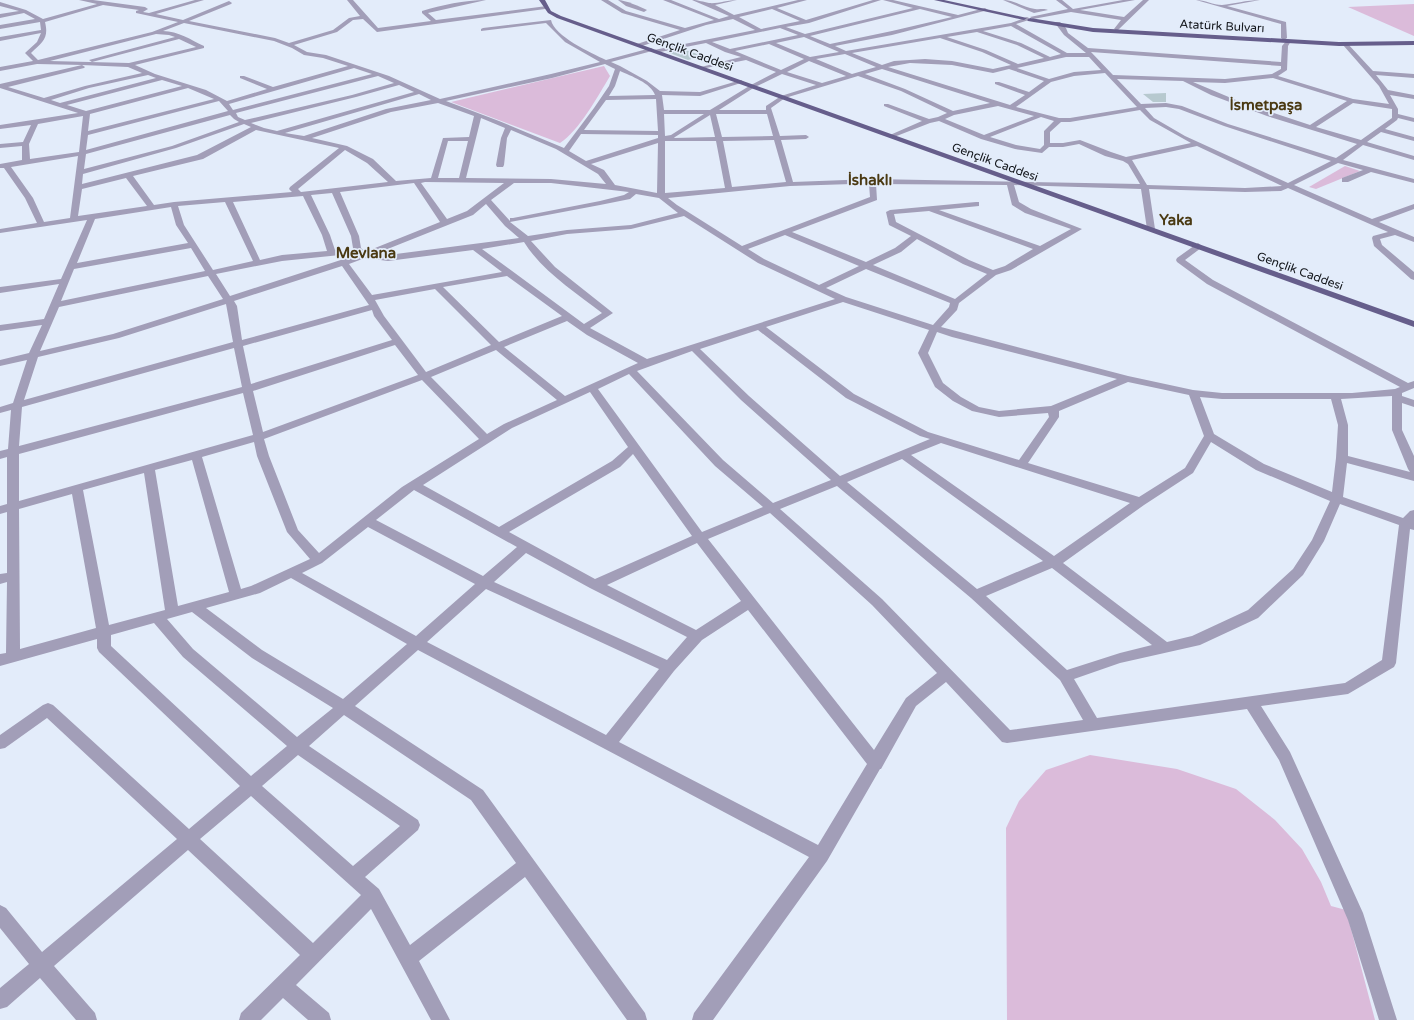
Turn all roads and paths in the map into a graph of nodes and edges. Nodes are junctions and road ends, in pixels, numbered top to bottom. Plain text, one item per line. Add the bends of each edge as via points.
1 (82, 0) edge
2 (125, 0) edge
3 (201, 0) edge
4 (350, 0) edge
5 (483, 0) edge
6 (542, 0) edge
7 (604, 0) edge
8 (621, 0) edge
9 (666, 0) edge
10 (695, 0) edge
11 (734, 0) edge
12 (804, 0) edge
13 (878, 0) edge
14 (886, 0) edge
15 (937, 0) edge
16 (949, 0) edge
17 (1006, 0) edge
18 (1132, 0) edge
19 (1146, 0) edge
20 (1199, 0) edge
21 (1256, 0) edge
22 (215, 1) edge
23 (854, 1) dead end
24 (1060, 1) edge
25 (1074, 2) dead end
26 (0, 4) edge
27 (104, 4) junction
28 (865, 4) junction
29 (112, 5) junction
30 (552, 5) dead end
31 (710, 5) junction
32 (152, 6) dead end
33 (1219, 6) junction
34 (773, 8) junction
35 (919, 8) junction
36 (546, 9) junction
37 (1071, 9) junction
38 (984, 10) junction
39 (26, 12) junction
40 (147, 12) junction
41 (649, 12) dead end
42 (558, 15) junction
43 (0, 16) edge
44 (734, 16) junction
45 (364, 17) junction
46 (959, 17) junction
47 (1030, 18) junction
48 (1125, 19) junction
49 (569, 20) junction
50 (718, 20) junction
51 (42, 21) junction
52 (944, 21) junction
53 (184, 22) junction
54 (435, 22) junction
55 (549, 22) junction
56 (684, 22) dead end
57 (807, 22) junction
58 (957, 24) dead end
59 (1012, 24) junction
60 (1048, 24) junction
61 (1060, 25) junction
62 (697, 26) junction
63 (963, 26) dead end
64 (0, 27) edge
65 (781, 27) junction
66 (913, 28) junction
67 (1084, 29) junction
68 (1117, 29) junction
69 (483, 30) dead end
70 (685, 30) junction
71 (762, 30) junction
72 (976, 30) junction
73 (45, 31) junction
74 (154, 33) junction
75 (748, 33) junction
76 (1066, 33) junction
77 (806, 35) junction
78 (941, 36) junction
79 (181, 37) junction
80 (0, 39) edge
81 (188, 40) junction
82 (706, 41) junction
83 (1284, 42) junction
84 (1414, 42) edge
85 (770, 43) junction
86 (1344, 43) junction
87 (288, 45) junction
88 (639, 45) junction
89 (830, 46) junction
90 (653, 50) junction
91 (727, 51) junction
92 (846, 52) junction
93 (1088, 53) junction
94 (1066, 55) junction
95 (747, 58) junction
96 (808, 59) junction
97 (1050, 59) junction
98 (37, 62) junction
99 (608, 62) junction
100 (79, 63) junction
101 (91, 63) junction
102 (102, 64) junction
103 (1285, 64) junction
104 (130, 65) junction
105 (355, 66) junction
106 (1018, 66) junction
107 (618, 67) junction
108 (883, 67) junction
109 (703, 68) junction
110 (1009, 68) junction
111 (0, 69) edge
112 (1106, 71) junction
113 (781, 72) junction
114 (148, 73) junction
115 (378, 74) junction
116 (859, 74) junction
117 (1372, 74) junction
118 (851, 76) junction
119 (1273, 76) junction
120 (1414, 76) edge
121 (242, 77) dead end
122 (1112, 77) junction
123 (163, 78) junction
124 (1186, 80) junction
125 (1050, 81) junction
126 (741, 82) junction
127 (399, 83) junction
128 (997, 83) dead end
129 (822, 85) junction
130 (1, 86) edge
131 (189, 86) junction
132 (753, 86) junction
133 (274, 90) junction
134 (420, 92) junction
135 (1386, 92) junction
136 (1030, 94) junction
137 (659, 95) junction
138 (783, 97) junction
139 (1414, 97) edge
140 (604, 98) junction
141 (44, 100) junction
142 (223, 101) junction
143 (439, 101) junction
144 (1352, 101) junction
145 (998, 104) junction
146 (886, 105) dead end
147 (61, 106) junction
148 (1141, 107) junction
149 (1010, 108) junction
150 (1395, 111) junction
151 (232, 112) junction
152 (661, 112) junction
153 (712, 112) junction
154 (769, 112) junction
155 (952, 113) junction
156 (87, 114) junction
157 (478, 115) junction
158 (1041, 115) junction
159 (940, 119) junction
160 (928, 120) junction
161 (1059, 120) junction
162 (1414, 120) edge
163 (245, 122) junction
164 (35, 124) junction
165 (0, 127) edge
166 (256, 127) junction
167 (509, 127) junction
168 (1310, 128) junction
169 (1380, 130) junction
170 (580, 132) junction
171 (277, 133) junction
172 (85, 134) junction
173 (661, 136) junction
174 (892, 136) junction
175 (806, 137) dead end
176 (306, 138) junction
177 (776, 138) junction
178 (983, 138) junction
179 (473, 139) junction
180 (720, 139) junction
181 (1414, 139) edge
182 (1363, 143) junction
183 (26, 144) junction
184 (1198, 144) junction
185 (1047, 145) junction
186 (0, 146) edge
187 (345, 147) junction
188 (565, 151) junction
189 (83, 153) junction
190 (1414, 158) edge
191 (1126, 159) junction
192 (1337, 161) junction
193 (26, 162) junction
194 (586, 163) junction
195 (3, 165) edge
196 (500, 165) dead end
197 (1370, 170) junction
198 (81, 172) junction
199 (128, 175) junction
200 (434, 180) junction
201 (462, 180) junction
202 (513, 180) junction
203 (1344, 180) dead end
204 (416, 181) junction
205 (872, 181) junction
206 (1414, 181) edge
207 (1010, 183) junction
208 (1023, 183) junction
209 (394, 184) junction
210 (790, 184) junction
211 (1289, 186) junction
212 (79, 187) junction
213 (612, 187) junction
214 (1145, 187) junction
215 (335, 190) junction
216 (729, 190) junction
217 (634, 192) junction
218 (302, 194) junction
219 (661, 196) junction
220 (228, 200) junction
221 (487, 200) junction
222 (174, 204) junction
223 (152, 207) junction
224 (1414, 207) edge
225 (929, 209) junction
226 (684, 214) junction
227 (92, 217) junction
228 (74, 220) junction
229 (513, 220) dead end
230 (1373, 221) junction
231 (968, 222) junction
232 (446, 223) junction
233 (42, 225) junction
234 (1151, 230) junction
235 (0, 231) edge
236 (785, 232) junction
237 (1397, 232) junction
238 (917, 235) junction
239 (526, 239) junction
240 (1414, 240) edge
241 (193, 245) junction
242 (1198, 246) junction
243 (474, 247) junction
244 (741, 249) junction
245 (1040, 249) junction
246 (332, 253) junction
247 (363, 255) junction
248 (344, 263) junction
249 (258, 264) junction
250 (867, 265) junction
251 (70, 267) junction
252 (157, 273) dead end
253 (509, 273) junction
254 (993, 273) junction
255 (210, 274) junction
256 (1414, 277) edge
257 (64, 281) junction
258 (161, 284) junction
259 (438, 286) junction
260 (819, 288) junction
261 (0, 290) edge
262 (843, 300) junction
263 (228, 301) junction
264 (372, 302) junction
265 (955, 302) junction
266 (54, 305) junction
267 (568, 317) junction
268 (48, 321) junction
269 (1414, 324) edge
270 (759, 326) junction
271 (0, 328) edge
272 (584, 328) junction
273 (934, 329) junction
274 (397, 341) junction
275 (238, 343) junction
276 (497, 346) junction
277 (693, 347) junction
278 (34, 354) junction
279 (0, 363) edge
280 (646, 363) junction
281 (631, 370) junction
282 (423, 375) junction
283 (1127, 380) junction
284 (1411, 385) edge
285 (592, 387) junction
286 (247, 389) junction
287 (1193, 393) junction
288 (1397, 395) junction
289 (1335, 396) junction
290 (564, 400) junction
291 (1414, 404) edge
292 (17, 406) junction
293 (1053, 409) junction
294 (0, 410) edge
295 (1209, 436) junction
296 (259, 437) junction
297 (941, 439) junction
298 (486, 440) junction
299 (633, 448) junction
300 (13, 452) junction
301 (902, 454) junction
302 (196, 455) junction
303 (0, 456) edge
304 (1342, 458) junction
305 (1021, 465) junction
306 (149, 468) junction
307 (1414, 469) edge
308 (1414, 477) edge
309 (838, 480) junction
310 (414, 485) junction
311 (77, 488) junction
312 (1337, 499) junction
313 (1140, 502) junction
314 (13, 506) junction
315 (771, 508) junction
316 (0, 510) edge
317 (367, 521) junction
318 (1411, 521) edge
319 (499, 532) junction
320 (698, 538) junction
321 (525, 547) junction
322 (318, 560) junction
323 (1053, 562) junction
324 (292, 572) junction
325 (14, 576) junction
326 (0, 580) edge
327 (484, 583) junction
328 (595, 585) junction
329 (236, 595) junction
330 (976, 595) junction
331 (749, 602) junction
332 (195, 607) junction
333 (172, 613) junction
334 (157, 617) junction
335 (104, 632) junction
336 (697, 636) junction
337 (417, 643) junction
338 (1165, 648) junction
339 (13, 656) junction
340 (0, 660) edge
341 (669, 667) junction
342 (946, 674) junction
343 (1065, 676) junction
344 (1250, 701) junction
345 (344, 707) junction
346 (1093, 724) junction
347 (0, 743) edge
348 (609, 744) junction
349 (298, 747) junction
350 (876, 764) junction
351 (251, 786) junction
352 (188, 840) junction
353 (821, 854) junction
354 (527, 865) junction
355 (353, 877) junction
356 (373, 895) junction
357 (0, 914) edge
358 (313, 954) junction
359 (408, 958) junction
360 (41, 965) junction
361 (283, 985) junction
362 (0, 1000) edge
363 (88, 1020) edge
364 (248, 1020) edge
365 (322, 1020) edge
366 (441, 1020) edge
367 (638, 1020) edge
368 (701, 1020) edge
369 (1388, 1020) edge

1 - 27 street
2 - 29 street
3 - 40 street
4 - 45 street
5 - 54 street via 424,12
6 - 36 main road
7 - 70 street via 624,12
8 - 41 street
9 - 50 street
10 - 31 street
11 - 31 street
12 - 34 street
13 - 28 street
14 - 35 street
15 - 38 main road
16 - 47 main road
17 - 37 street via 1034,11
18 - 37 street
19 - 48 street
20 - 33 street
21 - 33 street
22 - 53 street via 229,3
23 - 28 street
24 - 25 street
24 - 37 street
26 - 39 street
27 - 29 street
27 - 51 street
28 - 57 street
29 - 40 street
30 - 42 main road
31 - 44 street
32 - 40 street
33 - 83 street via 1284,23
34 - 44 street
34 - 57 street
35 - 46 street
35 - 77 street
36 - 42 main road, Gençlik Caddesi
36 - 54 street
36 - 55 main road
37 - 47 street
37 - 48 street
38 - 46 street
38 - 47 main road
39 - 43 street
39 - 51 street
40 - 53 street
42 - 49 main road, Gençlik Caddesi
42 - 55 main road
44 - 50 street
44 - 71 street
45 - 54 street via 377,30
45 - 87 street via 351,19 328,34
46 - 52 street
47 - 59 street
47 - 60 main road, Atatürk Bulvarı
47 - 61 main road
48 - 68 street
49 - 55 main road
49 - 88 main road, Gençlik Caddesi
50 - 62 street
51 - 64 street
51 - 73 street
52 - 58 street
52 - 66 street
53 - 74 street
53 - 87 street via 275,40
55 - 69 street
55 - 99 street via 556,34 570,44
56 - 62 street
57 - 65 street
59 - 72 street
59 - 94 street
60 - 61 main road, Atatürk Bulvarı
60 - 76 main road
61 - 67 main road, Atatürk Bulvarı
61 - 68 main road
61 - 76 street
62 - 70 street
63 - 72 street
65 - 71 street
65 - 77 street
66 - 78 street
66 - 89 street
67 - 76 main road
67 - 83 main road, Atatürk Bulvarı
68 - 83 main road
70 - 88 street
71 - 75 street
72 - 78 street
72 - 97 street via 1019,44
73 - 80 street
73 - 98 street via 42,41 28,53
74 - 79 street via 170,33
74 - 98 street
75 - 82 street
75 - 85 street
76 - 93 street
77 - 85 street
77 - 89 street
78 - 92 street
78 - 106 street
79 - 81 street
79 - 100 street
81 - 102 street
81 - 104 street via 202,47
82 - 90 street
82 - 91 street
83 - 86 main road, Atatürk Bulvarı
83 - 103 street
84 - 86 main road, Atatürk Bulvarı
85 - 91 street
85 - 96 street
86 - 117 street
87 - 105 street via 306,54 324,56
88 - 90 main road, Gençlik Caddesi
89 - 92 street
90 - 99 street
90 - 109 main road, Gençlik Caddesi
91 - 95 street
92 - 96 street
92 - 108 street
93 - 94 street
93 - 103 street
93 - 112 street
94 - 97 street
95 - 109 street
95 - 113 street
96 - 113 street
96 - 118 street
97 - 106 street
98 - 100 street
98 - 111 street
99 - 107 street
99 - 143 street
100 - 101 street
101 - 102 street
101 - 130 street
102 - 104 street
103 - 119 street via 1284,70
104 - 114 street
105 - 115 street
105 - 133 street
106 - 110 street
107 - 137 street via 648,84
107 - 140 street via 612,86
108 - 110 street via 910,61 952,63 994,71
108 - 116 street
108 - 145 street
109 - 126 main road, Gençlik Caddesi
110 - 125 street
112 - 122 street
112 - 125 street via 1074,74
113 - 129 street
113 - 132 street
114 - 123 street
114 - 141 street
115 - 127 street
115 - 151 street
116 - 118 street
116 - 155 street via 903,90
117 - 120 street
117 - 135 street
118 - 129 street
119 - 124 street via 1232,80
119 - 144 street
121 - 133 street
122 - 124 street
122 - 148 street
123 - 131 street
123 - 147 street
124 - 168 street
125 - 136 street
126 - 132 main road, Gençlik Caddesi
126 - 137 street via 700,94
127 - 134 street
127 - 163 street
128 - 136 street
129 - 138 street
130 - 141 street
131 - 142 street
131 - 156 street
132 - 138 main road, Gençlik Caddesi
132 - 153 street
133 - 142 street
134 - 143 street
134 - 171 street
135 - 139 street
135 - 150 street
136 - 149 street
137 - 140 street
137 - 152 street
138 - 154 street via 768,108
138 - 174 main road, Gençlik Caddesi
140 - 170 street
141 - 147 street
142 - 151 street
142 - 172 street
143 - 157 street
143 - 176 street via 423,102 376,115
144 - 150 street
144 - 168 street
145 - 149 street
145 - 155 street
146 - 160 street
147 - 156 street
148 - 161 street
148 - 184 street via 1152,119
148 - 192 street via 1180,107 1226,125
149 - 158 street
150 - 162 street
150 - 169 street via 1395,119
151 - 163 street via 236,118
151 - 189 street
152 - 153 street
152 - 173 street
153 - 154 street
153 - 173 street via 673,136
153 - 180 street
154 - 177 street
155 - 159 street
156 - 164 street
156 - 172 street
157 - 167 street
157 - 179 street
158 - 161 street
158 - 178 street
159 - 160 street
159 - 178 street
160 - 174 street
161 - 185 street via 1047,131
163 - 166 street
163 - 198 street via 174,148
164 - 165 street
164 - 183 street
166 - 171 street
166 - 199 street via 200,157
167 - 188 street
167 - 196 street via 504,138
168 - 182 street
169 - 181 street
169 - 182 street
170 - 173 street
170 - 188 street
171 - 176 street
172 - 189 street
173 - 180 street
173 - 194 street
173 - 219 street
174 - 208 main road, Gençlik Caddesi
175 - 177 street
176 - 187 street
177 - 180 street
177 - 210 street
178 - 185 street via 1036,151 1042,151
179 - 200 street via 445,139
179 - 201 street
180 - 216 street
182 - 190 street
182 - 192 street
183 - 186 street
183 - 193 street
184 - 191 street
184 - 211 street
185 - 191 street via 1080,142
187 - 209 street via 370,161
187 - 218 street via 293,189
188 - 194 street
189 - 193 street
189 - 198 street
191 - 214 street
192 - 197 street
192 - 211 street
193 - 195 street
194 - 213 street via 601,172
195 - 233 street via 29,198
197 - 203 street
197 - 206 street
198 - 212 street
199 - 212 street
199 - 223 street
200 - 201 street
200 - 204 street
201 - 202 street
202 - 213 street
202 - 221 street
204 - 209 street
204 - 232 street
205 - 207 street
205 - 210 street
205 - 236 street via 874,198
207 - 208 street
207 - 245 street via 1015,203 1028,211 1078,229
208 - 214 street
208 - 234 main road, Gençlik Caddesi
209 - 215 street
210 - 216 street
211 - 214 street via 1281,190
211 - 230 street
212 - 228 street
213 - 217 street
214 - 234 street
215 - 218 street
215 - 247 street via 356,236 357,248
216 - 219 street
217 - 219 street
217 - 229 street via 627,197
218 - 220 street
218 - 246 street via 326,235
219 - 226 street
220 - 222 street
220 - 249 street
221 - 232 street via 470,213
221 - 239 street via 508,224
222 - 223 street
222 - 241 street via 180,225
223 - 227 street
224 - 230 street
225 - 231 street
225 - 231 street via 976,204
225 - 238 street via 890,212 892,223
226 - 239 street via 631,227 567,232
226 - 244 street
227 - 228 street
227 - 251 street
228 - 233 street
230 - 237 street
231 - 245 street
232 - 247 street
233 - 235 street
234 - 242 main road, Gençlik Caddesi
236 - 244 street
236 - 250 street
237 - 240 street
237 - 256 street via 1376,238 1378,246
238 - 250 street via 898,250
238 - 254 street via 966,262
239 - 243 street
239 - 272 street via 552,269 608,312
241 - 251 street
241 - 255 street
242 - 269 main road, Gençlik Caddesi
242 - 284 street via 1180,260 1210,282
243 - 247 street via 388,258
243 - 253 street
244 - 260 street
245 - 254 street via 1008,268
246 - 247 street
246 - 249 street via 282,258
247 - 248 street
248 - 263 street
248 - 264 street
249 - 255 street
250 - 260 street
250 - 265 street
251 - 257 street
252 - 258 street
253 - 259 street
253 - 267 street
254 - 265 street
255 - 258 street
255 - 263 street
257 - 261 street
257 - 266 street
258 - 266 street
259 - 264 street
259 - 276 street
260 - 262 street
262 - 270 street
262 - 273 street
263 - 275 street via 232,306
263 - 278 street via 116,336
264 - 274 street
264 - 275 street
265 - 273 street via 954,308
266 - 268 street
267 - 272 street
267 - 276 street
268 - 271 street
268 - 278 street
270 - 277 street
270 - 297 street via 850,396 924,434
272 - 280 street
273 - 283 street
273 - 293 street via 923,353 939,385 957,399 976,409 998,414
274 - 282 street
274 - 286 street
275 - 286 street
275 - 292 street
276 - 282 street
276 - 290 street
277 - 280 street
277 - 309 street via 745,398
278 - 279 street
278 - 292 street
280 - 281 street
281 - 285 street
281 - 315 street via 719,463
282 - 296 street
282 - 298 street
283 - 287 street
283 - 293 street
284 - 288 street
285 - 290 street
285 - 299 street
286 - 296 street
286 - 300 street
287 - 289 street via 1222,396
287 - 295 street
288 - 289 street
288 - 291 street
288 - 307 street via 1397,430
289 - 304 street via 1343,425
290 - 298 street via 508,426
292 - 294 street
292 - 300 street
293 - 305 street via 1054,417
295 - 312 street via 1260,467
295 - 313 street via 1189,470
296 - 302 street
296 - 322 street via 263,456 293,532
297 - 301 street
297 - 305 street
298 - 310 street
299 - 319 street via 616,464
299 - 320 street
300 - 303 street
300 - 314 street
301 - 309 street
301 - 323 street
302 - 306 street
302 - 329 street
304 - 308 street
304 - 312 street
305 - 313 street
306 - 311 street
306 - 333 street
309 - 315 street
309 - 330 street
310 - 317 street
310 - 319 street
311 - 314 street
311 - 335 street
312 - 318 street
312 - 338 street via 1318,541 1298,572 1253,614 1195,641
313 - 323 street
314 - 316 street
314 - 325 street
315 - 320 street
315 - 342 street via 876,602
317 - 322 street
317 - 327 street
318 - 344 street via 1389,663 1348,688
319 - 321 street
320 - 328 street
320 - 331 street
321 - 327 street
321 - 328 street
322 - 324 street
323 - 330 street
323 - 338 street
324 - 329 street via 255,590
324 - 337 street
325 - 326 street
325 - 339 street
327 - 337 street
327 - 341 street
328 - 336 street
329 - 332 street
330 - 343 street
331 - 336 street
331 - 350 street
332 - 333 street
332 - 345 street via 257,654
333 - 334 street
334 - 335 street
334 - 349 street via 188,653
335 - 339 street
335 - 351 street via 104,648
336 - 341 street
337 - 345 street
337 - 348 street
338 - 343 street via 1120,658
339 - 340 street
341 - 348 street
342 - 346 street via 1007,737
342 - 350 street via 911,702
343 - 346 street
344 - 346 street
344 - 369 street via 1285,757 1357,919
345 - 349 street
345 - 354 street via 477,795
347 - 352 street via 48,709
348 - 353 street
349 - 351 street
349 - 355 street via 412,825
350 - 353 street
351 - 352 street
351 - 355 street
352 - 358 street
352 - 360 street
353 - 368 street
354 - 359 street
354 - 367 street
355 - 356 street
356 - 358 street
356 - 359 street
357 - 360 street
358 - 361 street
359 - 366 street
360 - 362 street
360 - 363 street
361 - 364 street
361 - 365 street

